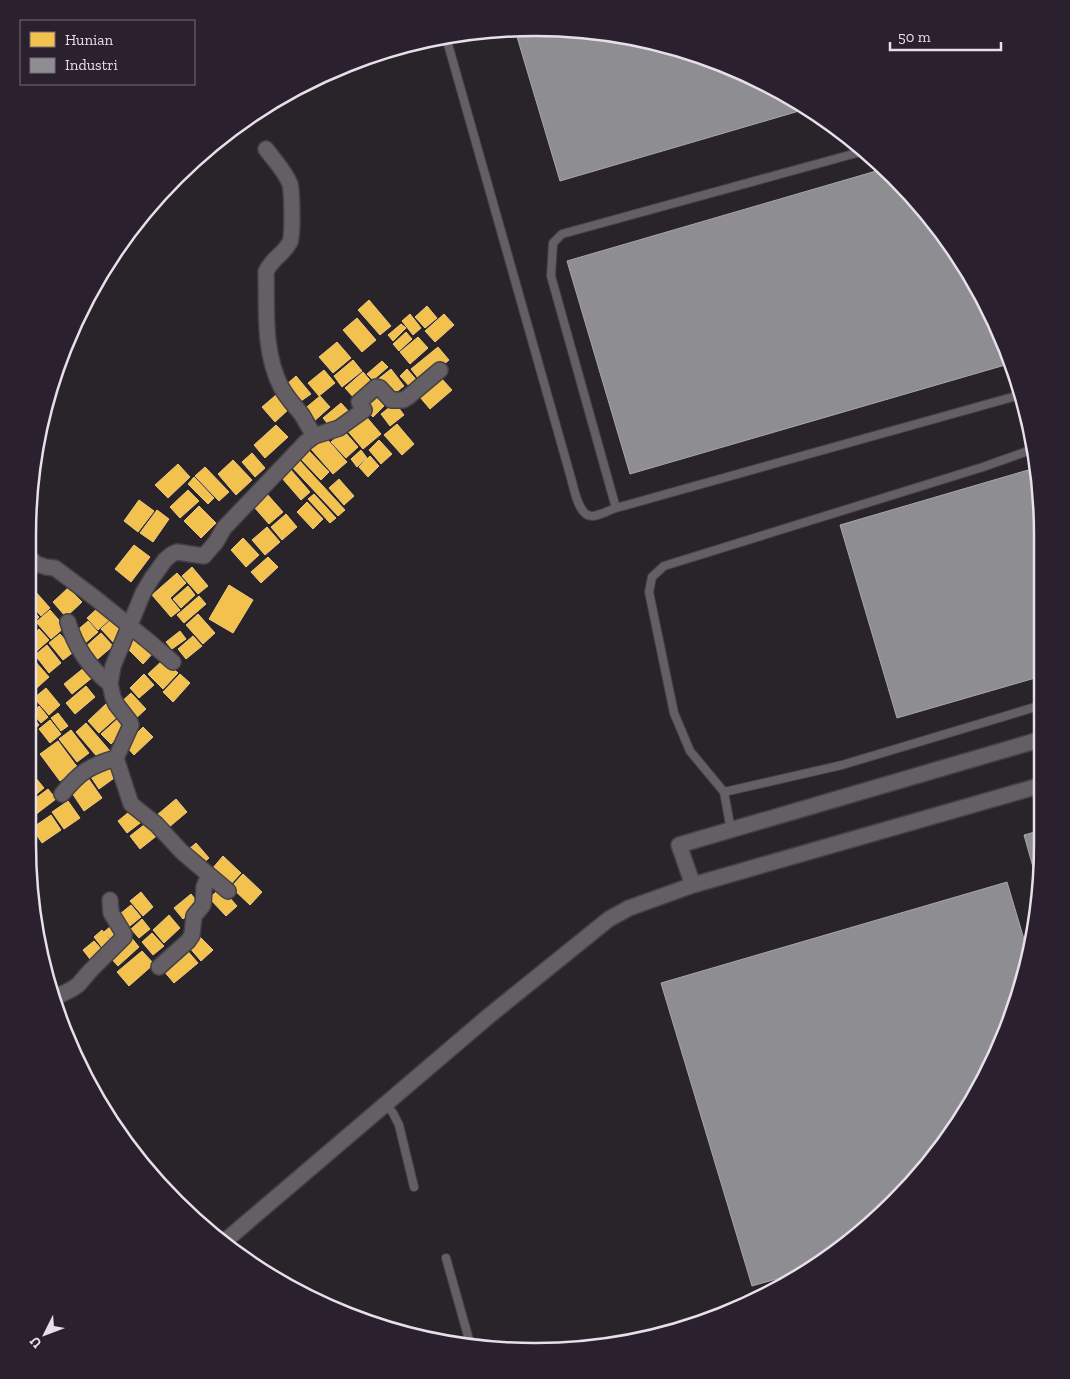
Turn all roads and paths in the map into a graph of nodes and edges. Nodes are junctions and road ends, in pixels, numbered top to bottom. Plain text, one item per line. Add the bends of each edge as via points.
1 (448, 44) edge
2 (266, 149) dead end
3 (856, 153) edge
4 (440, 370) dead end
5 (1014, 397) edge
6 (314, 436) junction
7 (1026, 452) edge
8 (616, 508) junction
9 (36, 563) edge
10 (68, 622) dead end
11 (130, 627) junction
12 (173, 662) dead end
13 (92, 666) junction
14 (113, 666) junction
15 (110, 684) junction
16 (1034, 706) edge
17 (1034, 741) edge
18 (116, 758) junction
19 (1034, 787) edge
20 (724, 792) junction
21 (62, 794) dead end
22 (731, 830) junction
23 (209, 875) junction
24 (693, 885) junction
25 (228, 891) dead end
26 (110, 900) dead end
27 (159, 967) dead end
28 (60, 995) edge
29 (386, 1104) junction
30 (414, 1187) dead end
31 (229, 1238) edge
32 (446, 1258) dead end
33 (469, 1338) edge

1 - 8 lane via 580,506 583,512 593,516
2 - 6 street via 290,186 293,229 288,245 269,264 266,272 268,346 281,386
3 - 8 lane via 562,234 553,243 551,276
4 - 6 street via 403,400 391,400 376,387 359,402 364,410 360,414 340,428
5 - 8 lane
6 - 11 street via 224,528 204,556 176,552 165,560 143,593
7 - 20 lane via 664,566 652,577 649,592 674,713 690,751
9 - 11 street via 55,568
10 - 13 street via 80,651
11 - 12 street
11 - 14 street
13 - 14 street
13 - 15 street
14 - 15 street
15 - 18 street via 116,704 131,725
16 - 20 lane via 842,765
17 - 22 street
18 - 21 street via 83,772
18 - 23 street via 131,804
19 - 24 street
20 - 22 lane
22 - 24 street via 679,845
23 - 25 street
23 - 27 street via 204,887 203,905 194,916 192,936
24 - 29 street via 629,908 609,919
26 - 28 street via 111,913 124,937 78,985
29 - 30 lane via 399,1125
29 - 31 street
32 - 33 lane

